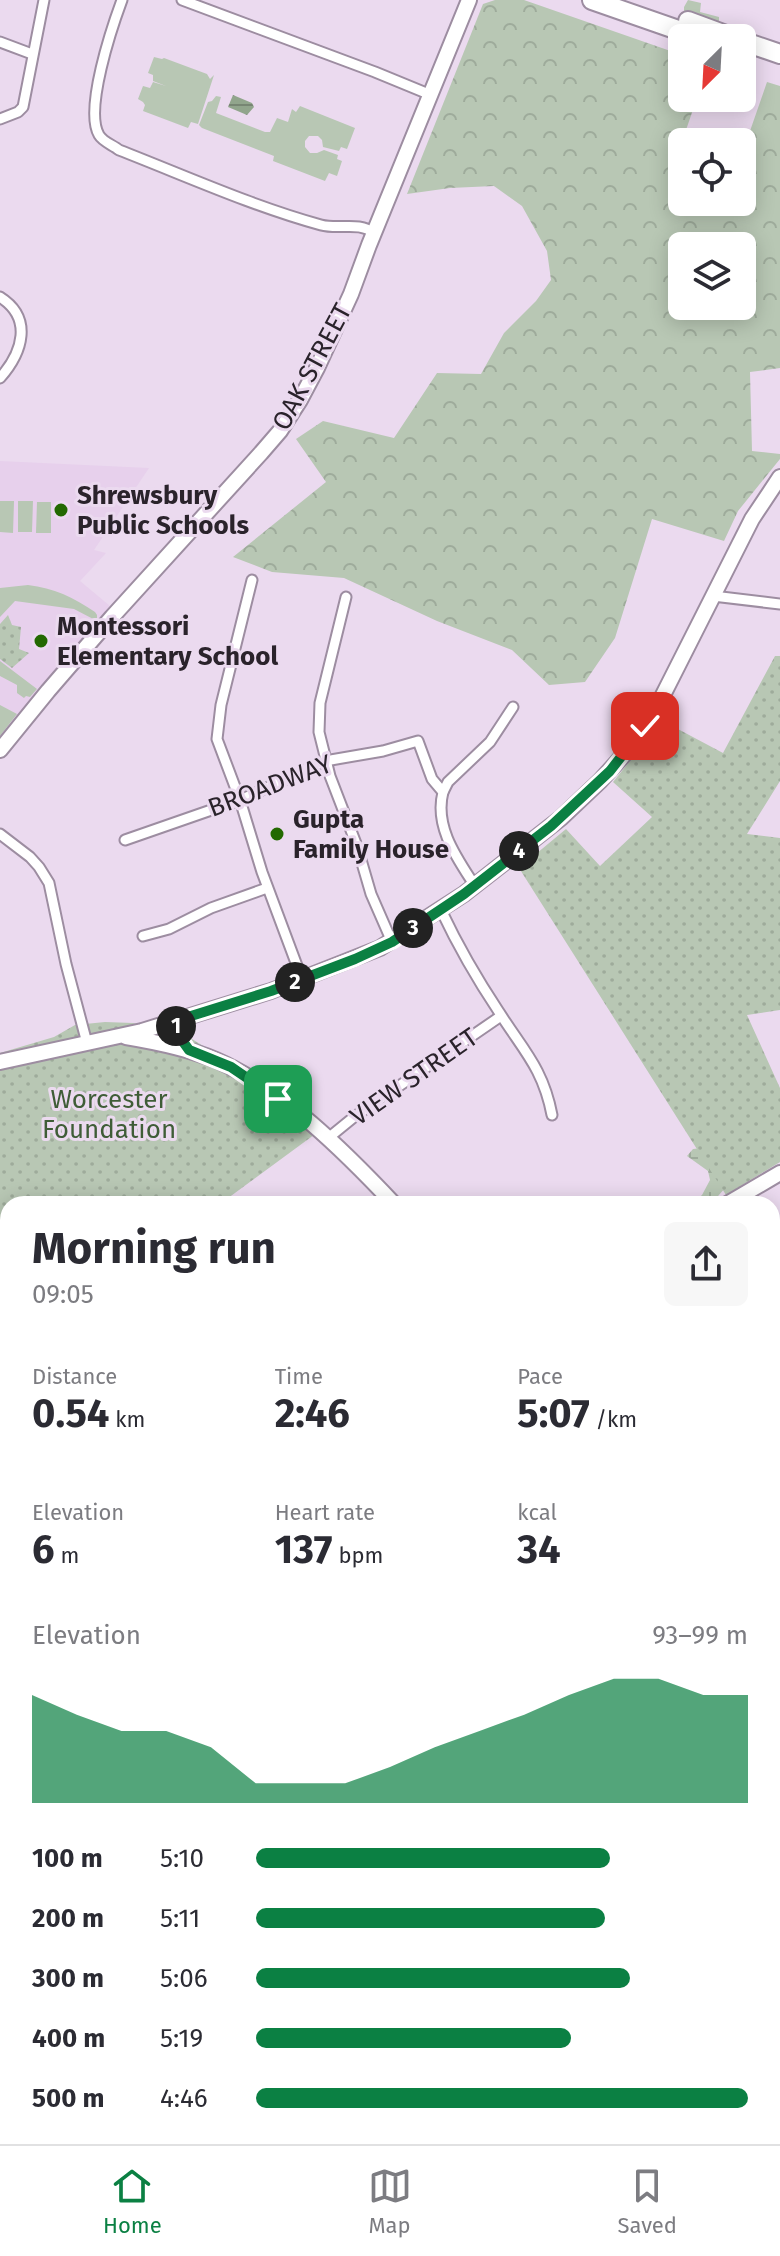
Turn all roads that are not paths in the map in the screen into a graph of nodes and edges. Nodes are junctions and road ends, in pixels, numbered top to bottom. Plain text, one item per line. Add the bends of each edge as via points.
1 (44, 0) edge
2 (122, 0) edge
3 (182, 0) edge
4 (469, 0) edge
5 (592, 0) edge
6 (629, 0) edge
7 (695, 24) edge
8 (668, 26) edge
9 (0, 42) edge
10 (756, 46) edge
11 (32, 54) junction
12 (780, 54) edge
13 (756, 57) edge
14 (780, 65) edge
15 (431, 95) junction
16 (0, 119) edge
17 (374, 233) junction
18 (0, 297) edge
19 (0, 378) edge
20 (780, 477) edge
21 (252, 580) dead end
22 (713, 596) junction
23 (346, 597) dead end
24 (780, 604) edge
25 (513, 707) dead end
26 (0, 750) edge
27 (325, 761) junction
28 (443, 792) junction
29 (240, 800) junction
30 (0, 834) edge
31 (125, 840) dead end
32 (475, 886) junction
33 (267, 888) junction
34 (441, 910) junction
35 (143, 936) dead end
36 (392, 942) junction
37 (302, 979) junction
38 (501, 1016) junction
39 (175, 1021) junction
40 (160, 1026) junction
41 (121, 1036) junction
42 (87, 1043) junction
43 (165, 1044) junction
44 (189, 1050) junction
45 (0, 1062) edge
46 (552, 1115) dead end
47 (327, 1139) junction
48 (780, 1173) edge
49 (386, 1196) edge
50 (741, 1196) edge

1 - 11 street
2 - 17 street via 98,80 95,114 103,139 284,215 329,227 361,226
3 - 15 street
4 - 15 street, OAK STREET
5 - 8 highway
6 - 7 highway
9 - 11 street
10 - 12 highway
11 - 16 street via 23,107
13 - 14 highway
15 - 17 street, OAK STREET
17 - 26 street, OAK STREET via 317,368 280,431
18 - 19 street via 17,311 22,331
20 - 22 street
21 - 29 street via 217,731
22 - 24 street
22 - 32 street via 659,703 629,749 561,818
23 - 27 street via 319,713
25 - 28 street via 496,734
27 - 28 street, BROADWAY via 418,741 432,779
27 - 29 street, BROADWAY
27 - 36 street
28 - 32 street via 445,833
29 - 31 street, BROADWAY
29 - 33 street
30 - 42 street via 30,857 49,883
32 - 34 street
33 - 35 street
33 - 37 street
34 - 36 street
34 - 38 street
36 - 37 street
37 - 39 street
38 - 46 street via 535,1065
38 - 47 street, VIEW STREET
39 - 40 street
39 - 44 street
40 - 41 street
40 - 43 street
41 - 42 street
41 - 43 street
42 - 45 street
43 - 44 street
44 - 47 street via 243,1074
47 - 49 street
48 - 50 street

